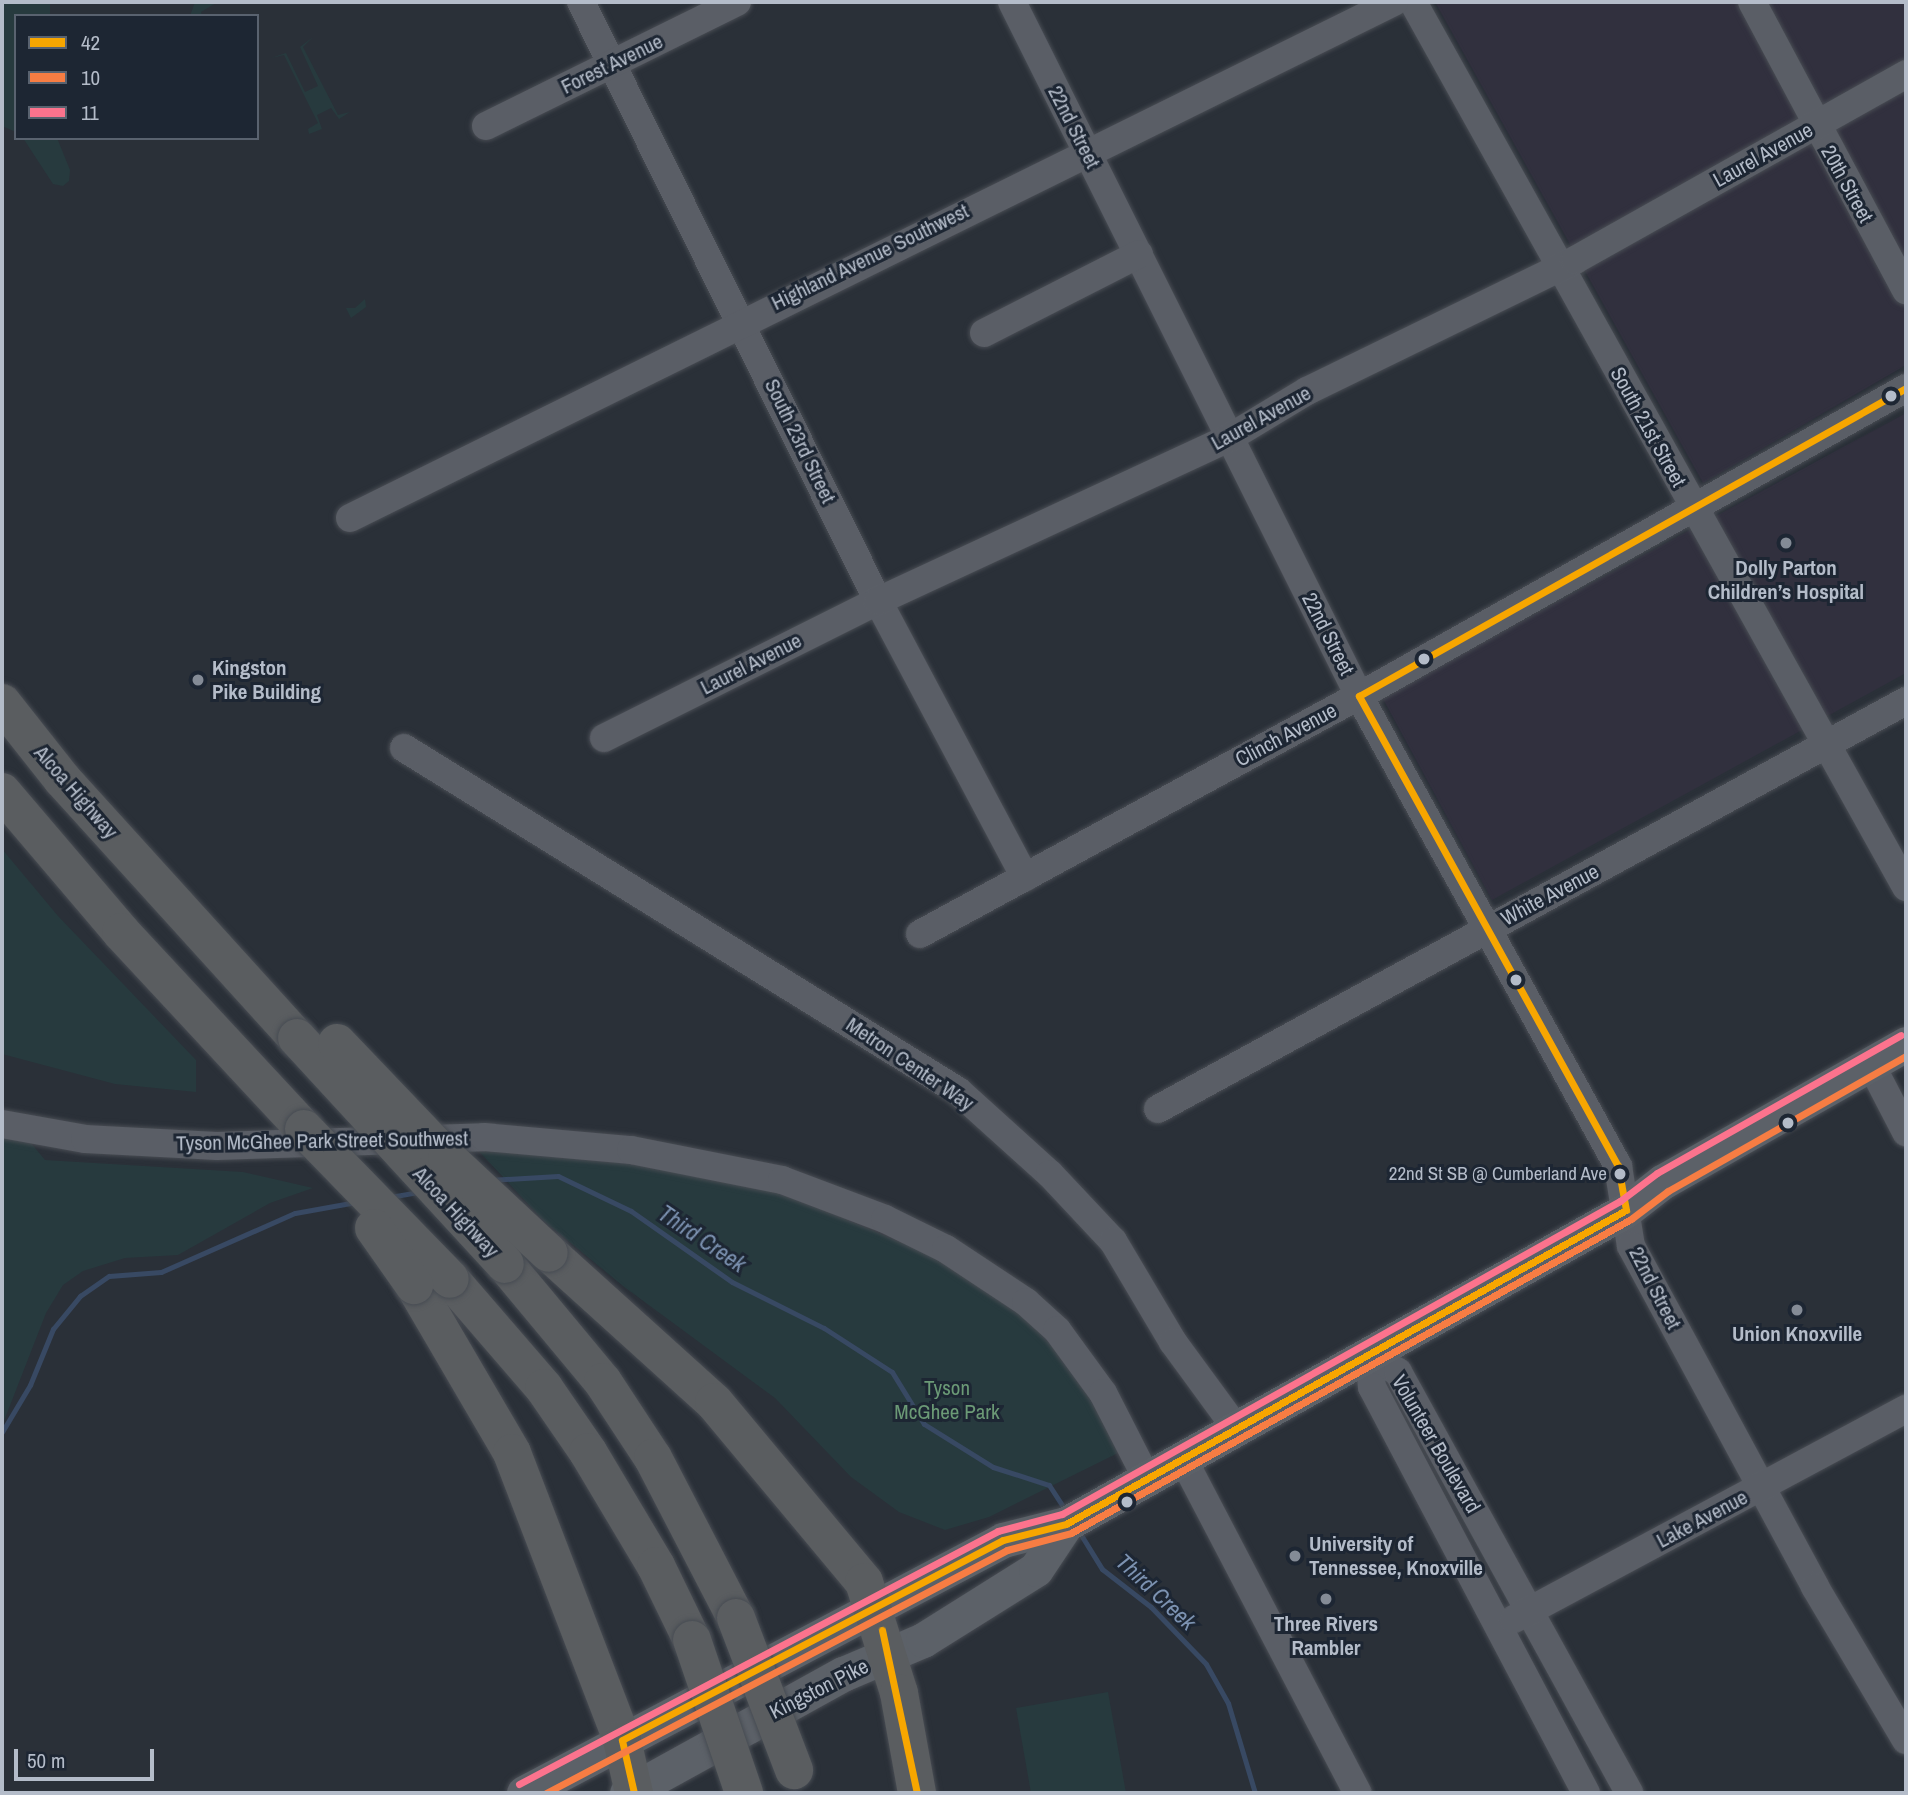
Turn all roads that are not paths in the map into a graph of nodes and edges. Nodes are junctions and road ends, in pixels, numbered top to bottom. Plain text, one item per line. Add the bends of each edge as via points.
1 (581, 2) edge
2 (737, 2) edge
3 (1012, 2) edge
4 (1394, 2) edge
5 (1413, 2) edge
6 (1752, 2) edge
7 (613, 63) junction
8 (1906, 74) edge
9 (486, 126) dead end
10 (1815, 126) junction
11 (1087, 152) junction
12 (1139, 254) junction
13 (1559, 267) junction
14 (1906, 291) edge
15 (742, 320) junction
16 (984, 333) dead end
17 (1906, 388) edge
18 (1229, 438) junction
19 (1694, 510) junction
20 (350, 518) dead end
21 (878, 600) junction
22 (1359, 696) junction
23 (1906, 701) edge
24 (2, 703) edge
25 (604, 738) dead end
26 (1830, 745) junction
27 (404, 748) dead end
28 (10, 803) edge
29 (1025, 877) junction
30 (1906, 887) edge
31 (1486, 929) junction
32 (205, 934) junction
33 (920, 934) dead end
34 (1906, 1044) edge
35 (1893, 1073) edge
36 (1158, 1109) dead end
37 (2, 1124) edge
38 (1906, 1132) edge
39 (1626, 1210) junction
40 (432, 1282) junction
41 (1369, 1354) junction
42 (1906, 1409) edge
43 (1236, 1428) junction
44 (1182, 1457) junction
45 (1146, 1477) junction
46 (1762, 1488) junction
47 (1066, 1524) junction
48 (873, 1607) junction
49 (1530, 1611) junction
50 (1497, 1628) junction
51 (888, 1654) junction
52 (622, 1740) junction
53 (1906, 1740) edge
54 (796, 1782) edge
55 (632, 1792) edge
56 (524, 1793) edge
57 (744, 1793) edge
58 (917, 1793) edge
59 (1358, 1793) edge
60 (1586, 1793) edge
61 (1629, 1793) edge

1 - 7 street, South 23rd Street
2 - 7 street, Forest Avenue
3 - 11 street, 22nd Street
4 - 11 street, Highland Avenue Southwest
5 - 13 street, South 21st Street
6 - 10 street, 20th Street
7 - 9 street, Forest Avenue
7 - 15 street, South 23rd Street
8 - 10 street, Laurel Avenue
10 - 13 street, Laurel Avenue
10 - 14 street, 20th Street
11 - 12 street, 22nd Street
11 - 15 street, Highland Avenue Southwest
12 - 16 street
12 - 18 street, 22nd Street
13 - 18 street, Laurel Avenue via 1307,391
13 - 19 street, South 21st Street
15 - 20 street, Highland Avenue Southwest
15 - 21 street, South 23rd Street
17 - 19 street, Clinch Avenue
18 - 21 street, Laurel Avenue
18 - 22 street, 22nd Street
19 - 22 street, Clinch Avenue
19 - 26 street, South 21st Street
21 - 25 street, Laurel Avenue
21 - 29 street, South 23rd Street
22 - 29 street, Clinch Avenue
22 - 31 street, 22nd Street
23 - 26 street, White Avenue
24 - 32 highway, Alcoa Highway via 62,779
26 - 30 street, South 21st Street
26 - 31 street, White Avenue
27 - 43 street, Metron Center Way via 958,1091 1050,1174 1113,1241 1173,1342
28 - 40 highway, bridge via 304,1129
29 - 33 street, Clinch Avenue
31 - 36 street, White Avenue
31 - 39 street, 22nd Street via 1618,1166
32 - 48 highway, bridge via 337,1043 447,1158 714,1402 840,1549 864,1583
32 - 54 highway, Alcoa Highway, bridge via 505,1264 603,1382 653,1458 737,1618
34 - 39 main road via 1662,1182
35 - 38 street
35 - 39 main road via 1671,1197
37 - 45 street, Tyson McGhee Park Street Southwest via 85,1139 217,1146 484,1138 631,1150 782,1180 885,1219 946,1249 1026,1302 1057,1330 1103,1393
39 - 41 main road, Kingston Pike
39 - 46 street, 22nd Street via 1631,1246
40 - 52 highway via 512,1453
40 - 57 highway, bridge via 544,1388 589,1452 656,1566 692,1640
41 - 43 main road, Kingston Pike
41 - 49 street, Volunteer Boulevard via 1398,1372
41 - 50 street, Volunteer Boulevard via 1372,1387
42 - 46 street, Lake Avenue
43 - 44 main road, Kingston Pike
44 - 45 main road, Kingston Pike
44 - 59 street
45 - 47 main road, Kingston Pike
46 - 49 street, Lake Avenue
46 - 53 street, 22nd Street
47 - 48 main road, Kingston Pike via 1003,1540
47 - 51 main road, Kingston Pike via 1036,1569 923,1640
48 - 51 highway
48 - 52 main road, Kingston Pike
49 - 50 street, Lake Avenue
49 - 61 street, Volunteer Boulevard
50 - 60 street, Volunteer Boulevard
51 - 55 main road, Kingston Pike via 843,1674
51 - 58 highway
52 - 55 highway
52 - 56 main road, Kingston Pike

